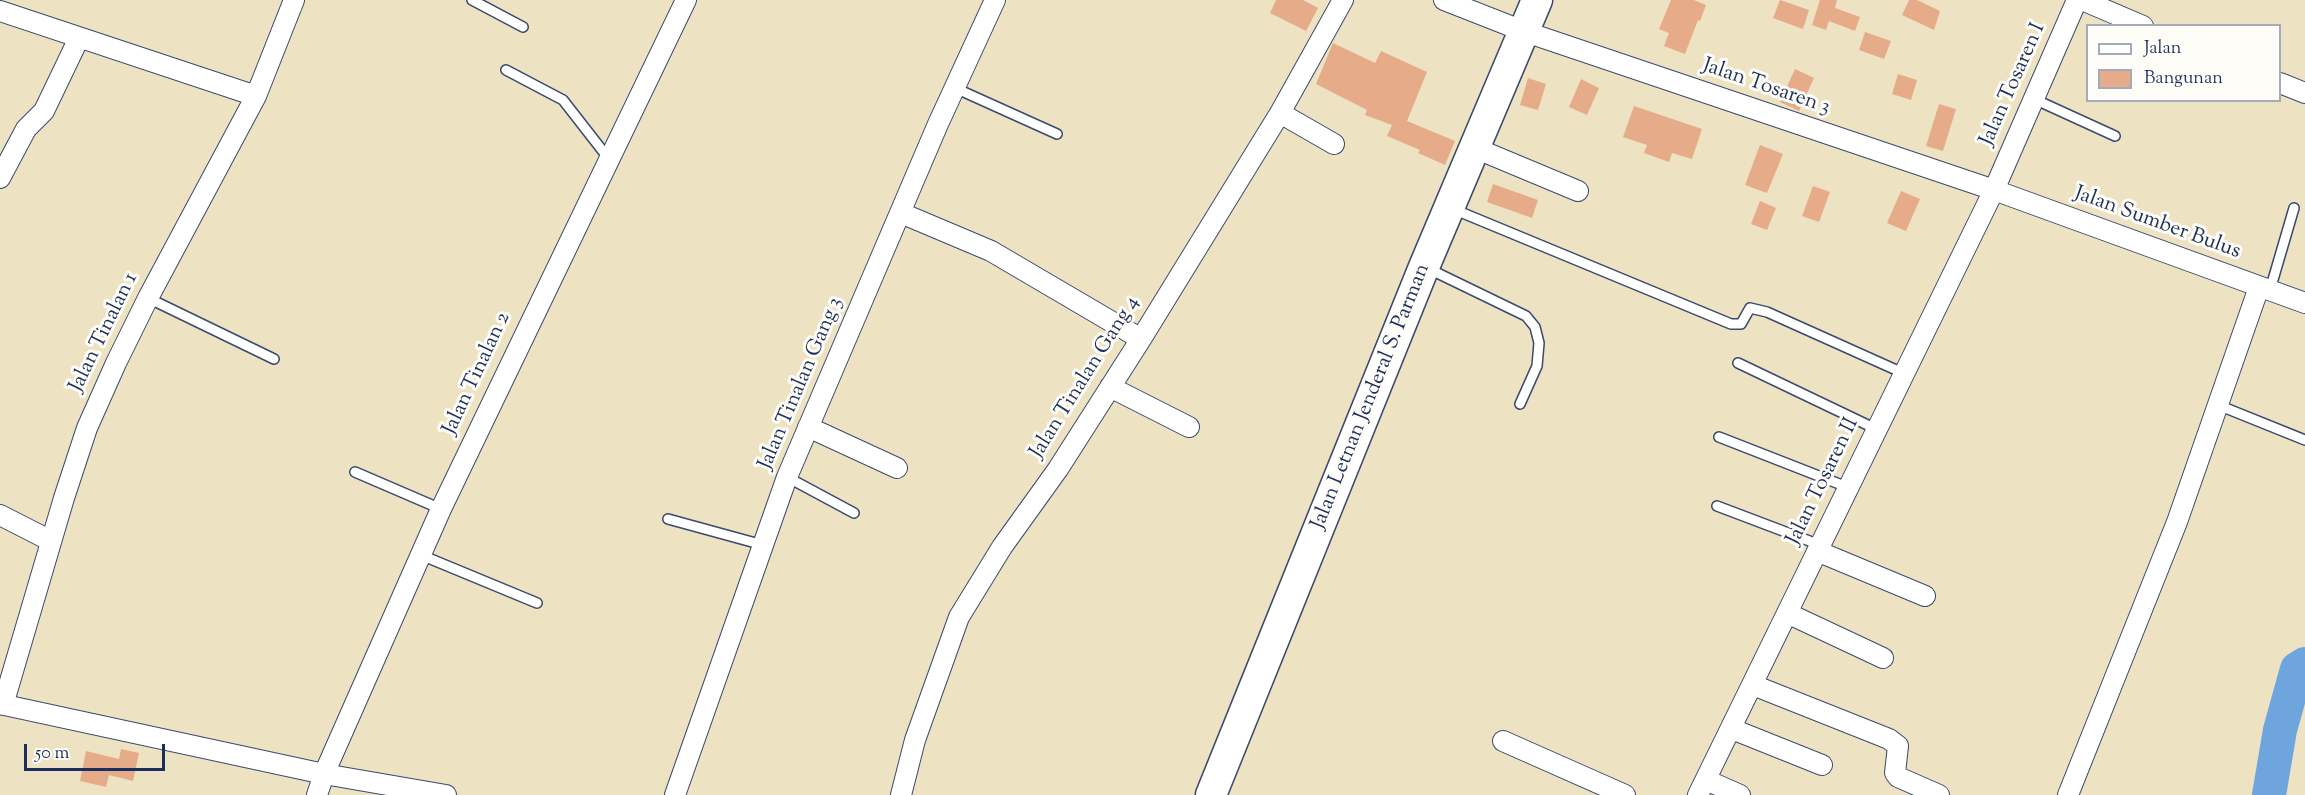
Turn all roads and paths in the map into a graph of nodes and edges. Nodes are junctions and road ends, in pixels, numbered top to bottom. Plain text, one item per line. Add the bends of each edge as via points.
1 (294, 0) edge
2 (472, 0) edge
3 (686, 0) edge
4 (994, 0) edge
5 (1343, 0) edge
6 (1444, 0) edge
7 (1537, 0) edge
8 (2078, 0) edge
9 (2082, 0) edge
10 (0, 11) edge
11 (2138, 24) edge
12 (523, 27) dead end
13 (1523, 31) junction
14 (79, 38) junction
15 (506, 70) dead end
16 (2281, 82) edge
17 (955, 88) junction
18 (2305, 93) edge
19 (256, 96) junction
20 (2034, 99) junction
21 (1280, 113) junction
22 (1057, 134) dead end
23 (2115, 136) dead end
24 (1334, 144) dead end
25 (1475, 148) junction
26 (609, 159) junction
27 (0, 178) edge
28 (1994, 190) junction
29 (1578, 191) dead end
30 (1449, 208) junction
31 (2294, 208) dead end
32 (901, 213) junction
33 (1424, 267) junction
34 (2265, 288) junction
35 (148, 298) junction
36 (2305, 303) edge
37 (1141, 339) junction
38 (274, 359) dead end
39 (1738, 363) dead end
40 (1903, 373) junction
41 (1110, 387) junction
42 (1520, 404) dead end
43 (2218, 405) junction
44 (808, 427) junction
45 (1189, 427) dead end
46 (1876, 429) junction
47 (1719, 437) dead end
48 (2305, 440) edge
49 (897, 468) dead end
50 (355, 472) dead end
51 (787, 477) junction
52 (1847, 488) junction
53 (1717, 506) dead end
54 (441, 509) junction
55 (854, 513) dead end
56 (0, 515) edge
57 (668, 519) dead end
58 (51, 541) junction
59 (763, 545) junction
60 (1819, 548) junction
61 (421, 555) junction
62 (1925, 596) dead end
63 (537, 603) dead end
64 (1787, 613) junction
65 (1883, 658) dead end
66 (1753, 685) junction
67 (2, 704) edge
68 (1732, 729) junction
69 (1503, 741) dead end
70 (1822, 765) dead end
71 (324, 774) junction
72 (1702, 787) edge
73 (317, 795) edge
74 (446, 795) edge
75 (675, 795) edge
76 (901, 795) edge
77 (1211, 795) edge
78 (1625, 795) edge
79 (1740, 795) edge
80 (1939, 795) edge
81 (2068, 795) edge

1 - 19 street, Jalan Tinalan 1
2 - 12 lane
3 - 26 street, Jalan Tinalan 2
4 - 17 street, Jalan Tinalan Gang 3
5 - 21 street, Jalan Tinalan Gang 4
6 - 13 street, Jalan Tosaren 3
7 - 13 main road, Jalan Letnan Jenderal S. Parman
8 - 20 street, Jalan Tosaren I
9 - 11 street
10 - 14 street
13 - 25 main road, Jalan Letnan Jenderal S. Parman
13 - 28 street, Jalan Tosaren 3
14 - 19 street
14 - 27 street via 44,111 26,129
15 - 26 lane via 563,100
16 - 18 street
17 - 22 lane
17 - 32 street, Jalan Tinalan Gang 3
19 - 35 street, Jalan Tinalan 1
20 - 23 lane
20 - 28 street, Jalan Tosaren I
21 - 24 street
21 - 37 street, Jalan Tinalan Gang 4
25 - 29 street
25 - 30 main road, Jalan Letnan Jenderal S. Parman
26 - 54 street, Jalan Tinalan 2
28 - 34 street, Jalan Sumber Bulus
28 - 40 street, Jalan Tosaren II
30 - 33 main road, Jalan Letnan Jenderal S. Parman
30 - 40 lane via 1731,324 1741,324 1750,309 1767,312
31 - 34 lane
32 - 37 street via 991,251
32 - 44 street, Jalan Tinalan Gang 3
33 - 42 lane via 1526,316 1535,327 1539,343 1537,366
33 - 77 main road, Jalan Letnan Jenderal S. Parman
34 - 36 street, Jalan Sumber Bulus
34 - 43 street
35 - 38 lane
35 - 58 street, Jalan Tinalan 1 via 87,428
37 - 41 street, Jalan Tinalan Gang 4
39 - 46 lane
40 - 46 street, Jalan Tosaren II
41 - 45 street
41 - 76 street, Jalan Tinalan Gang 4 via 959,617 915,740
43 - 48 lane
43 - 81 street via 2177,522
44 - 49 street
44 - 51 street, Jalan Tinalan Gang 3
46 - 52 street, Jalan Tosaren II
47 - 52 lane
50 - 54 lane
51 - 55 lane
51 - 59 street, Jalan Tinalan Gang 3
52 - 60 street, Jalan Tosaren II
53 - 60 lane
54 - 61 street, Jalan Tinalan 2
56 - 58 street
57 - 59 lane
58 - 67 street, Jalan Tinalan 1
59 - 75 street, Jalan Tinalan Gang 3
60 - 62 street
60 - 64 street, Jalan Tosaren II
61 - 63 lane
61 - 71 street, Jalan Tinalan 2
64 - 65 street
64 - 66 street, Jalan Tosaren II
66 - 68 street, Jalan Tosaren II
66 - 80 street via 1889,739 1898,746 1898,777
67 - 71 street
68 - 70 street
68 - 72 street, Jalan Tosaren II
69 - 78 street
71 - 73 street, Jalan Tinalan 2
71 - 74 street
72 - 79 street

